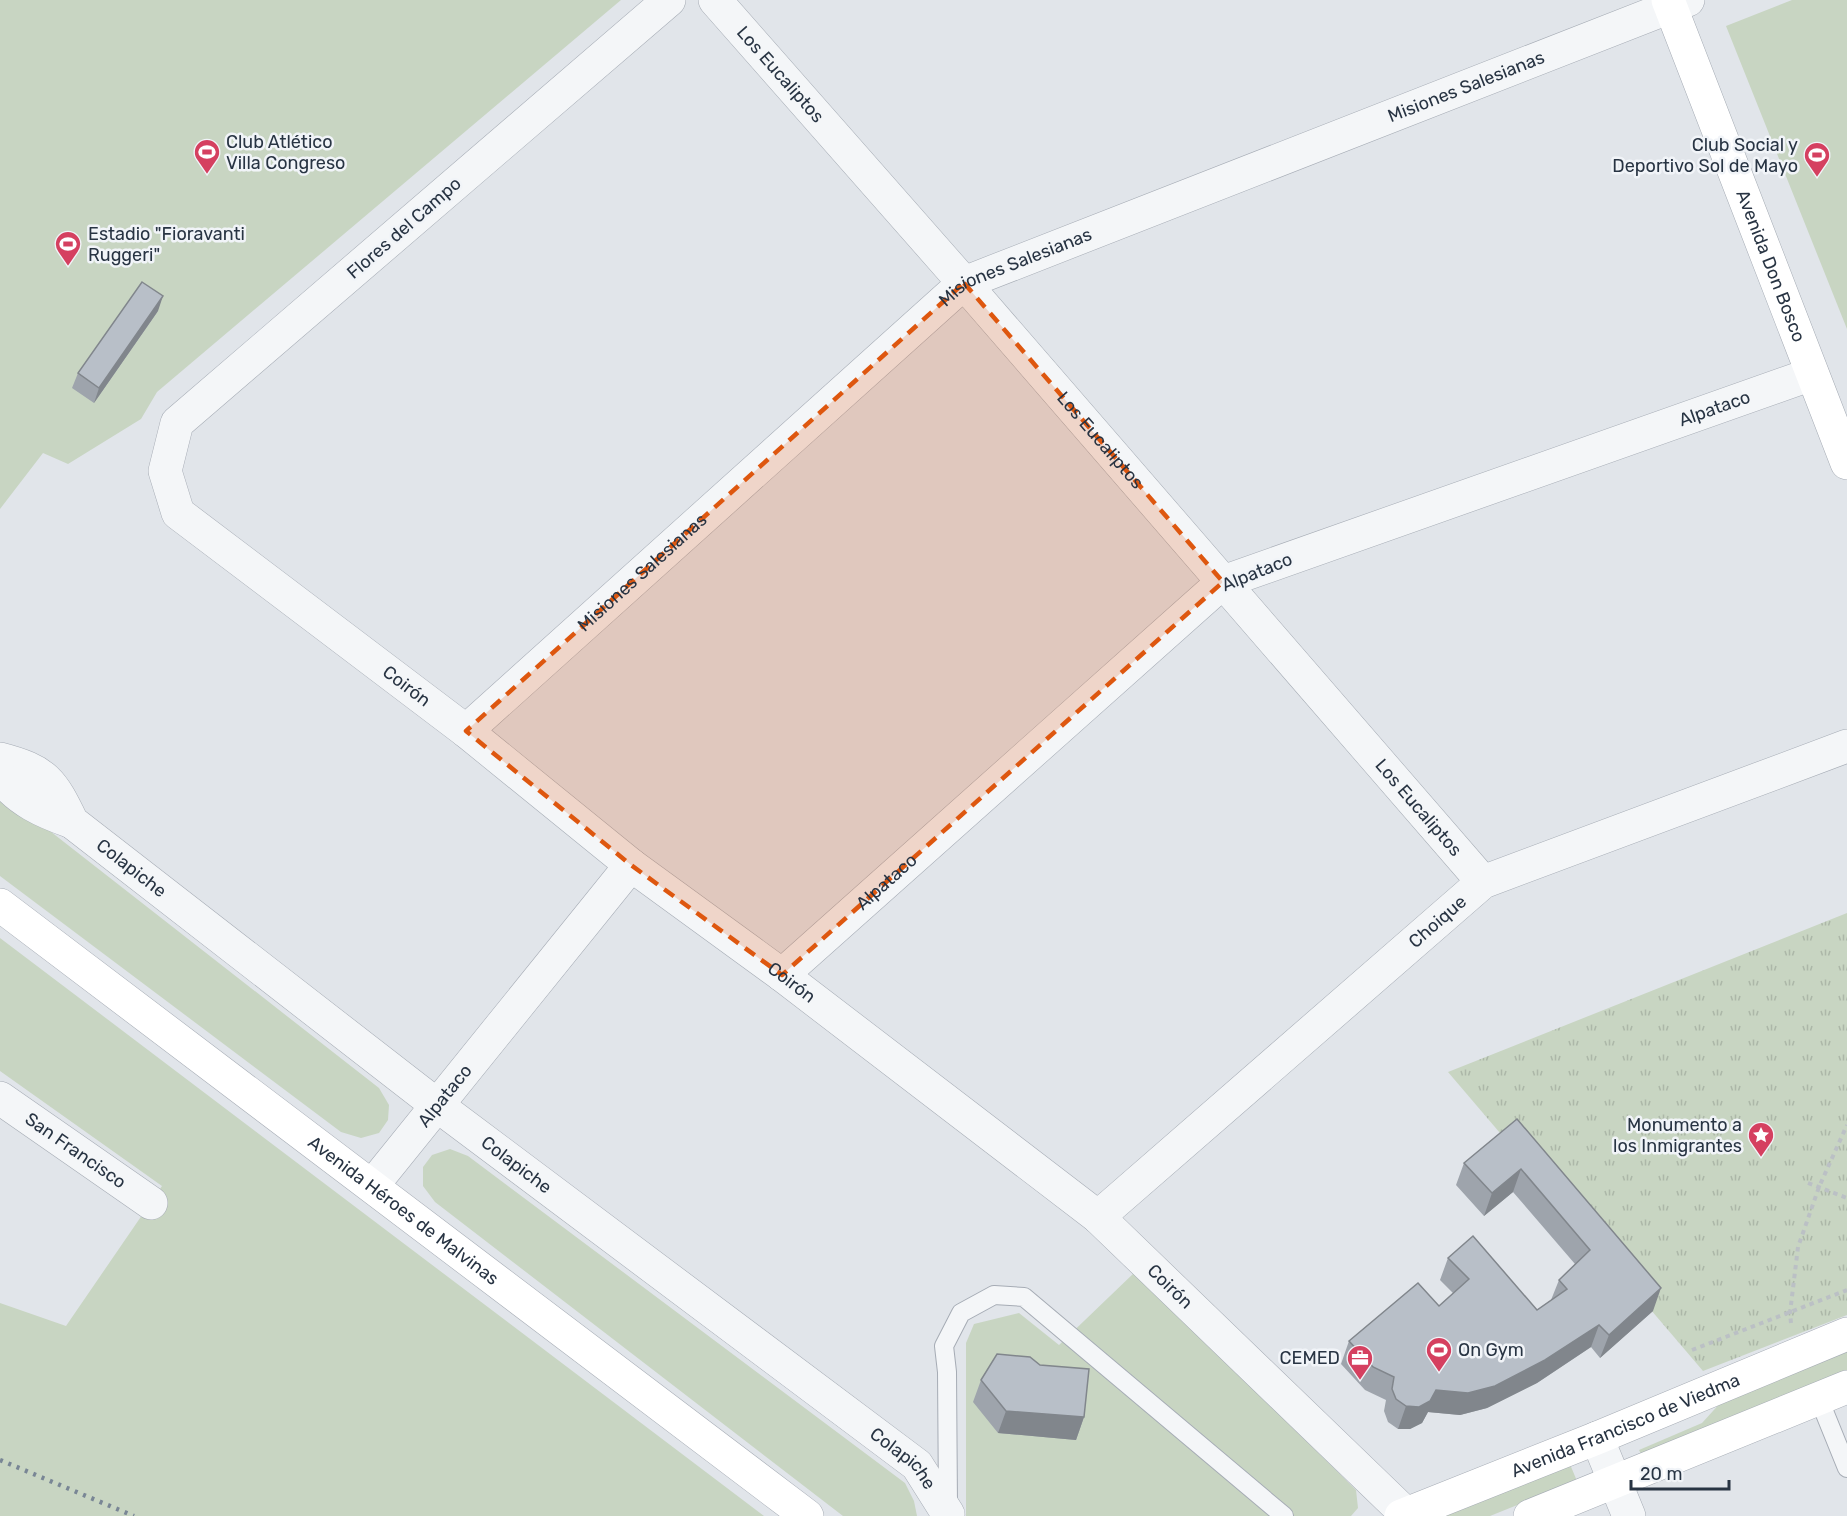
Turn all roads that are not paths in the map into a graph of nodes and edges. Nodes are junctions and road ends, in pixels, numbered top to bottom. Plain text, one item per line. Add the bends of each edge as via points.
1 (669, 0) edge
2 (715, 0) edge
3 (1676, 2) edge
4 (964, 283) junction
5 (1812, 374) junction
6 (1847, 463) edge
7 (165, 471) joint
8 (1223, 582) junction
9 (466, 731) junction
10 (1847, 746) edge
11 (0, 759) edge
12 (0, 776) edge
13 (72, 822) junction
14 (631, 865) junction
15 (1483, 882) junction
16 (0, 905) edge
17 (782, 975) junction
18 (0, 1098) edge
19 (438, 1106) junction
20 (372, 1186) junction
21 (151, 1203) dead end
22 (1098, 1217) junction
23 (1847, 1334) edge
24 (1833, 1393) edge
25 (1597, 1438) junction
26 (1847, 1468) edge
27 (1615, 1482) junction
28 (948, 1515) edge
29 (1406, 1515) edge
30 (807, 1516) edge
31 (1284, 1516) edge
32 (1530, 1516) edge
33 (1629, 1516) edge

1 - 7 street, Flores del Campo via 177,423
2 - 4 street, Los Eucaliptos
3 - 4 street, Misiones Salesianas
3 - 5 main road, Avenida Don Bosco
4 - 8 street, Los Eucaliptos
4 - 9 street, Misiones Salesianas
5 - 6 main road, Avenida Don Bosco
5 - 8 street, Alpataco
7 - 9 street, Coirón via 178,513
8 - 15 street, Los Eucaliptos
8 - 17 street, Alpataco
9 - 14 street, Coirón
10 - 15 street, Choique
11 - 13 street, Colapiche via 42,774 56,789
12 - 13 street, Colapiche via 23,800
13 - 19 street, Colapiche
14 - 17 street, Coirón
14 - 19 street, Alpataco
15 - 22 street, Choique
16 - 20 main road, Avenida Héroes de Malvinas
17 - 22 street, Coirón
18 - 21 street, San Francisco
19 - 20 street, Alpataco
19 - 28 street, Colapiche via 916,1465
20 - 30 main road, Avenida Héroes de Malvinas
22 - 29 street, Coirón
23 - 25 main road, Avenida Francisco de Viedma
24 - 26 lane
24 - 27 main road
25 - 27 street
25 - 29 main road, Avenida Francisco de Viedma
27 - 32 main road
27 - 33 street
28 - 31 lane via 948,1372 944,1346 961,1313 993,1295 1024,1298

